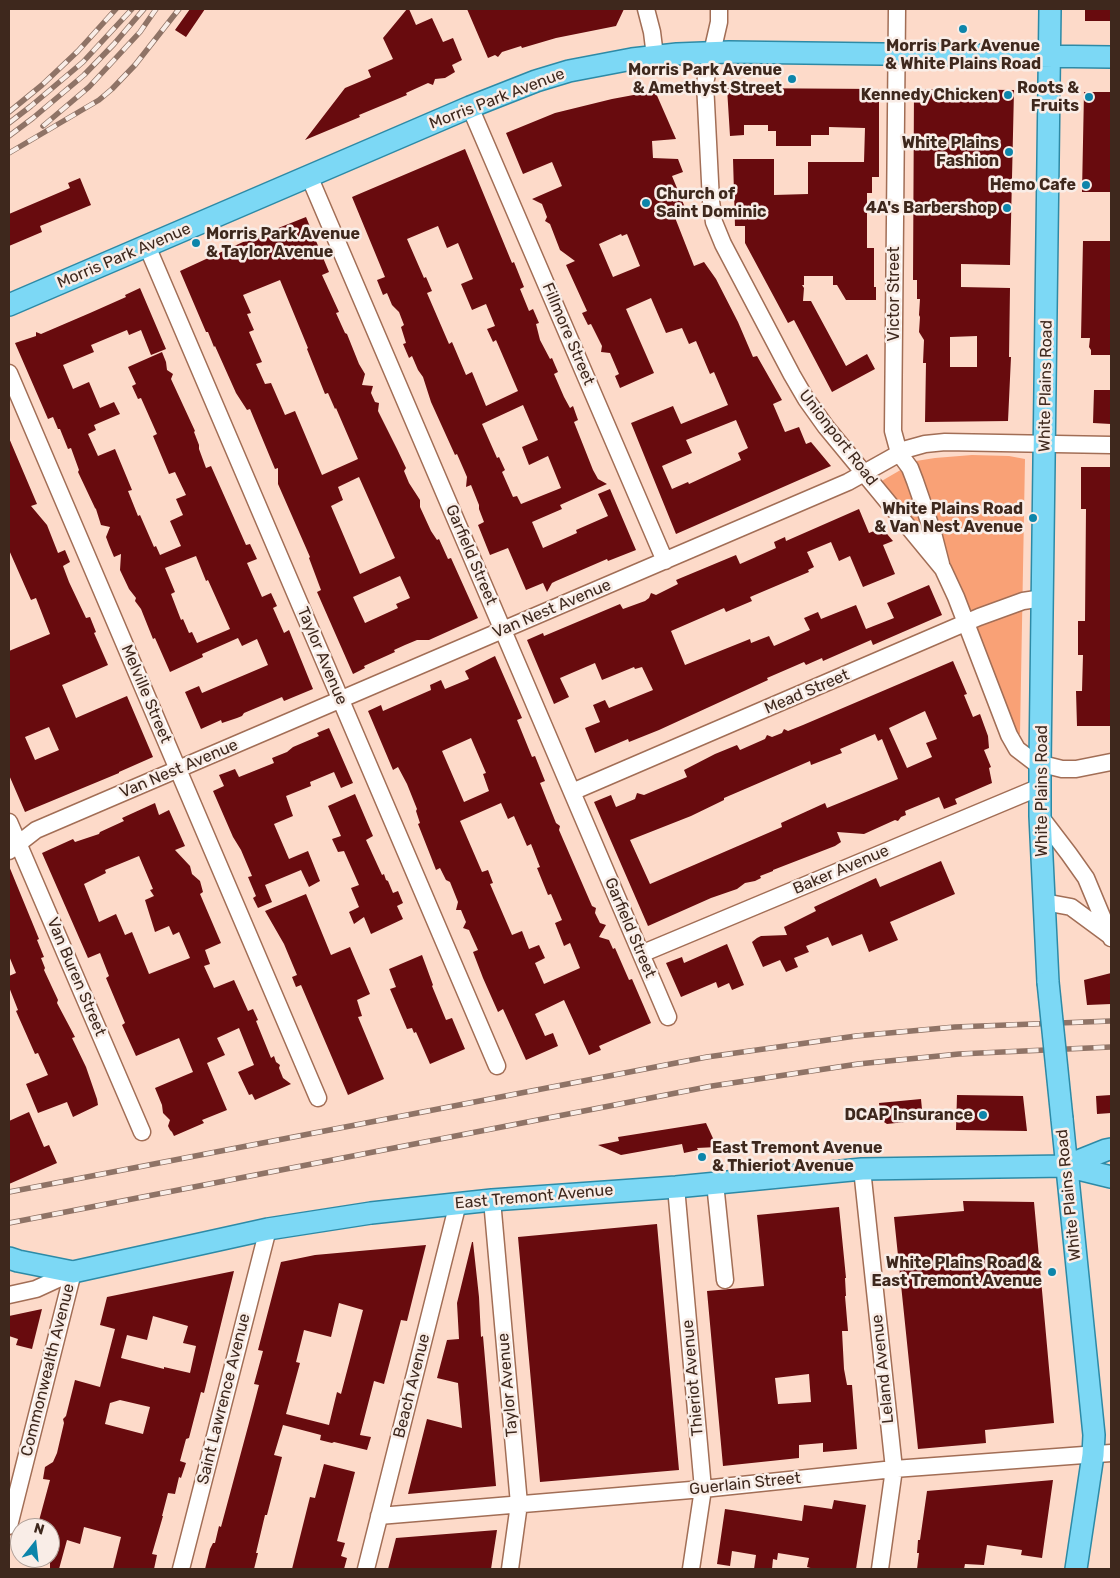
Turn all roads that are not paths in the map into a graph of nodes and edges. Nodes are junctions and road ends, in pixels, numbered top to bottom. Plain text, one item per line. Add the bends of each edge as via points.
1 (646, 9) edge
2 (719, 9) edge
3 (897, 9) edge
4 (1050, 9) edge
5 (712, 52) junction
6 (895, 54) junction
7 (655, 56) junction
8 (1049, 56) junction
9 (1111, 57) edge
10 (470, 107) junction
11 (309, 176) junction
12 (147, 246) junction
13 (9, 306) edge
14 (9, 373) edge
15 (1045, 444) junction
16 (1111, 445) edge
17 (899, 453) junction
18 (864, 472) junction
19 (665, 561) junction
20 (942, 569) junction
21 (1043, 598) junction
22 (966, 623) junction
23 (504, 630) junction
24 (341, 699) junction
25 (1111, 762) edge
26 (1040, 764) junction
27 (179, 769) junction
28 (1040, 787) junction
29 (572, 792) junction
30 (1040, 816) junction
31 (9, 822) edge
32 (14, 846) edge
33 (1044, 902) junction
34 (1111, 937) edge
35 (641, 954) junction
36 (668, 1017) dead end
37 (497, 1066) dead end
38 (318, 1098) dead end
39 (142, 1132) dead end
40 (1111, 1150) edge
41 (1066, 1166) junction
42 (862, 1169) junction
43 (1111, 1178) edge
44 (715, 1183) junction
45 (676, 1186) junction
46 (492, 1200) junction
47 (458, 1203) junction
48 (268, 1229) junction
49 (13, 1260) edge
50 (73, 1272) junction
51 (725, 1280) dead end
52 (9, 1295) edge
53 (1102, 1454) edge
54 (894, 1469) junction
55 (703, 1489) junction
56 (519, 1504) junction
57 (379, 1516) junction
58 (9, 1526) edge
59 (181, 1569) edge
60 (366, 1569) edge
61 (510, 1569) edge
62 (691, 1569) edge
63 (880, 1569) edge
64 (1076, 1569) edge

1 - 7 street
2 - 5 street, Unionport Road
3 - 6 street, Victor Street
4 - 8 main road, White Plains Road
5 - 6 main road, Morris Park Avenue
5 - 7 main road, Morris Park Avenue
5 - 18 street, Unionport Road via 705,83 711,202 718,233 800,388 826,427
6 - 8 main road, Morris Park Avenue
6 - 17 street, Victor Street via 893,424
7 - 10 main road, Morris Park Avenue via 569,71
8 - 9 main road, Morris Park Avenue
8 - 15 main road, White Plains Road
10 - 11 main road, Morris Park Avenue
10 - 19 street, Fillmore Street
11 - 12 main road, Morris Park Avenue
11 - 23 street, Garfield Street
12 - 13 main road, Morris Park Avenue
12 - 24 street, Taylor Avenue
14 - 27 street, Melville Street
15 - 16 street, Van Nest Avenue
15 - 17 street, Van Nest Avenue via 935,442
15 - 21 main road, White Plains Road
17 - 18 street, Van Nest Avenue
17 - 20 street, Victor Street via 915,481
18 - 19 street, Van Nest Avenue via 848,482
18 - 20 street, Unionport Road
19 - 23 street, Van Nest Avenue
20 - 22 street, Unionport Road
21 - 22 street, Mead Street via 1023,601
21 - 26 main road, White Plains Road
22 - 26 street, Unionport Road via 1009,735 1021,753
22 - 29 street, Mead Street
23 - 24 street, Van Nest Avenue
23 - 29 street, Garfield Street
24 - 27 street, Van Nest Avenue
24 - 37 street, Taylor Avenue
25 - 26 street via 1067,769
26 - 28 main road, White Plains Road
27 - 32 street, Van Nest Avenue via 36,830
27 - 38 street, Melville Street
28 - 30 main road, White Plains Road
28 - 35 street, Baker Avenue
29 - 35 street, Garfield Street
30 - 33 main road, White Plains Road
30 - 34 street via 1086,878
31 - 32 street, Van Buren Street
32 - 39 street, Van Buren Street
33 - 34 street via 1072,907
33 - 41 main road, White Plains Road, bridge via 1048,982
35 - 36 street, Garfield Street
40 - 41 main road, East Tremont Avenue
41 - 42 main road, East Tremont Avenue
41 - 43 main road, East Tremont Avenue
41 - 53 main road, White Plains Road via 1094,1435
42 - 44 main road, East Tremont Avenue
42 - 54 street, Leland Avenue
44 - 45 main road, East Tremont Avenue
44 - 51 street
45 - 46 main road, East Tremont Avenue
45 - 55 street, Thieriot Avenue
46 - 47 main road, East Tremont Avenue
46 - 56 street, Taylor Avenue
47 - 48 main road, East Tremont Avenue
47 - 57 street, Beach Avenue
48 - 50 main road, East Tremont Avenue
48 - 59 street, Saint Lawrence Avenue
49 - 50 main road, East Tremont Avenue
50 - 52 street via 36,1289
50 - 58 street, Commonwealth Avenue
53 - 54 street, Guerlain Street
53 - 64 main road, White Plains Road
54 - 55 street, Guerlain Street
54 - 63 street, Leland Avenue
55 - 56 street, Guerlain Street
55 - 62 street, Thieriot Avenue
56 - 57 street, Guerlain Street
56 - 61 street, Taylor Avenue
57 - 60 street, Beach Avenue

